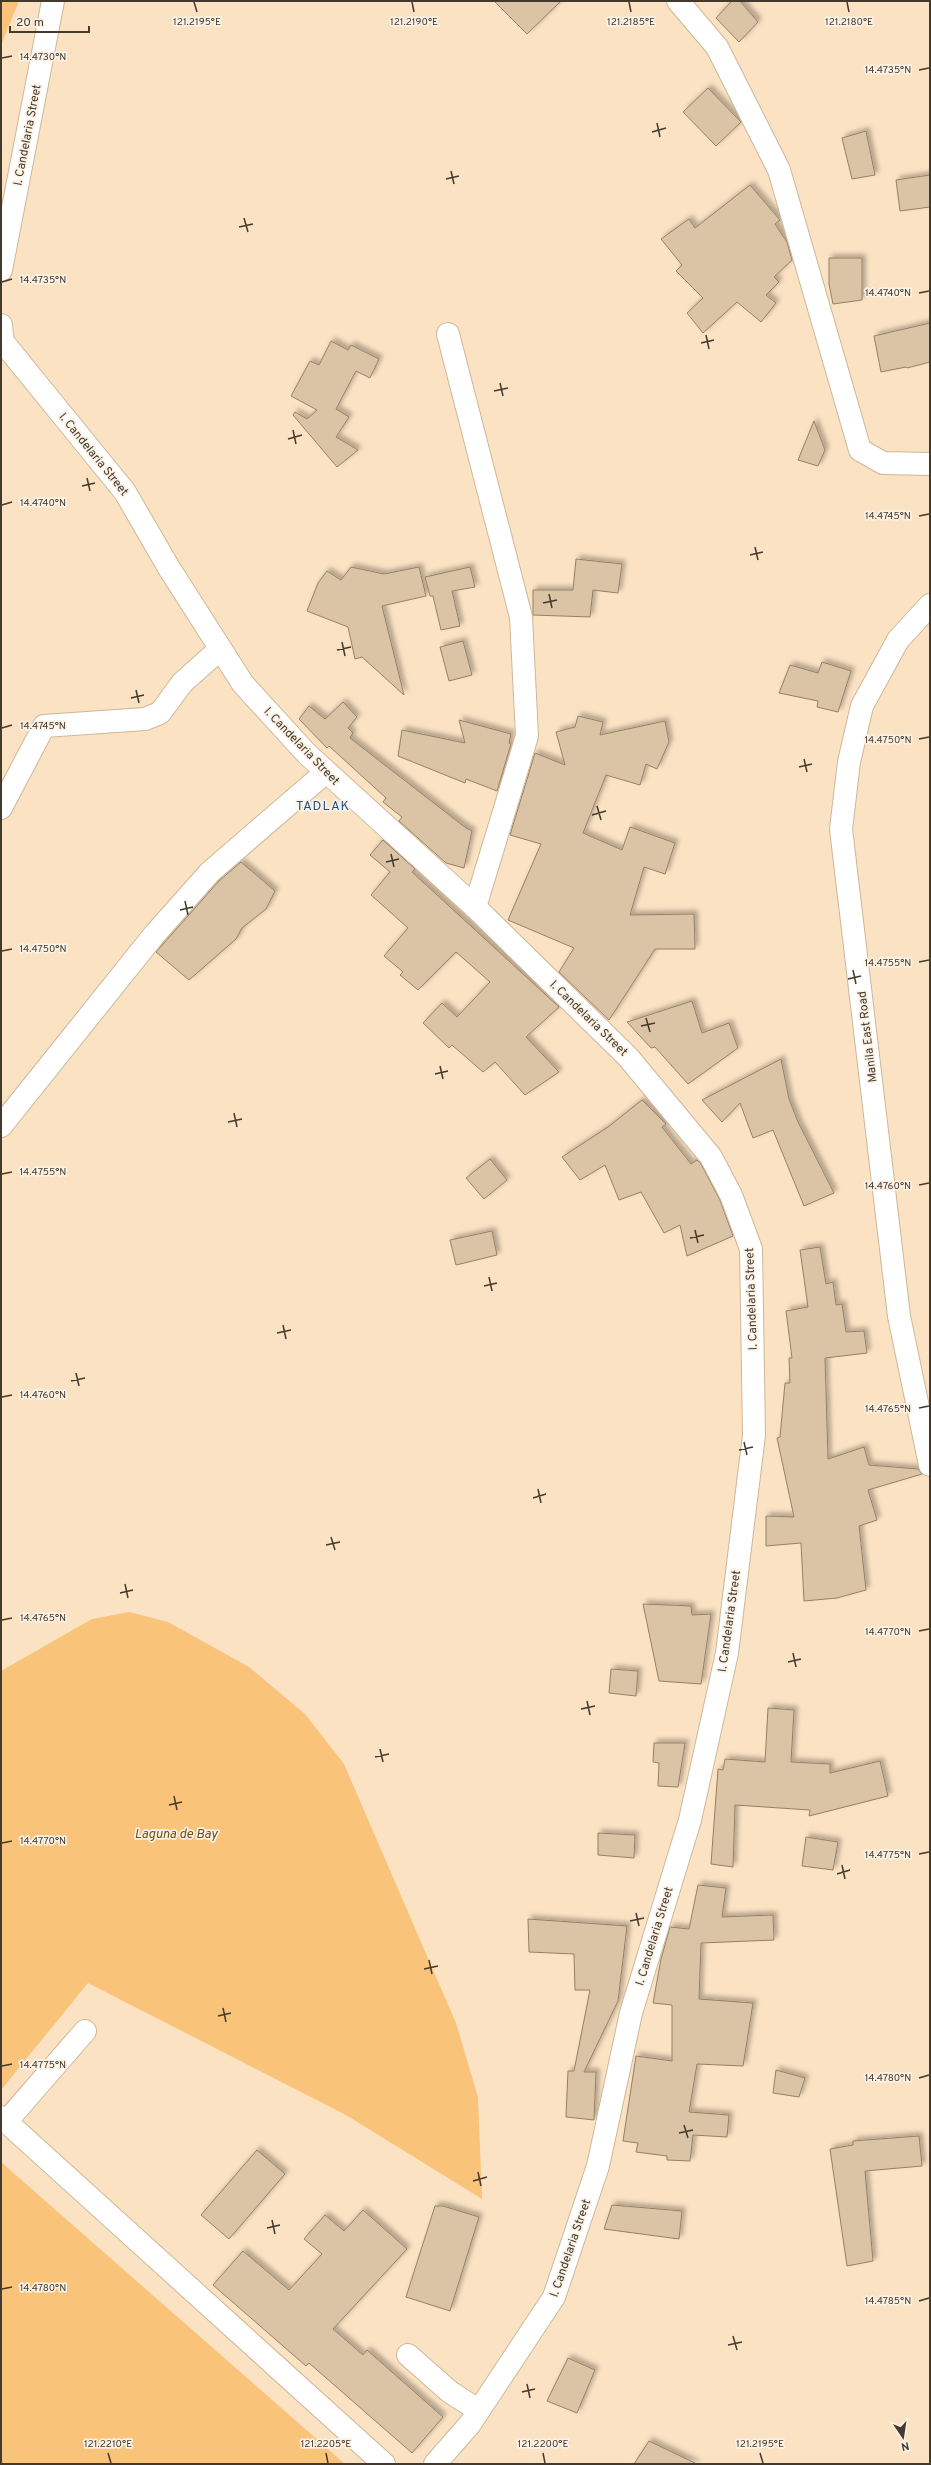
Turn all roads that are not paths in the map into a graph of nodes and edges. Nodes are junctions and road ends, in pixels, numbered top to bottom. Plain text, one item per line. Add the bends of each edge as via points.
1 (53, 1) edge
2 (678, 1) edge
3 (1, 270) edge
4 (1, 326) edge
5 (448, 334) dead end
6 (930, 464) edge
7 (930, 605) edge
8 (220, 649) junction
9 (326, 772) junction
10 (1, 808) edge
11 (475, 907) junction
12 (1, 1126) edge
13 (930, 1465) edge
14 (85, 2031) dead end
15 (4, 2120) edge
16 (408, 2355) dead end
17 (478, 2410) junction
18 (384, 2464) edge
19 (435, 2464) edge

1 - 3 street, I. Candelaria Street
2 - 6 street via 717,47 779,170 860,450 883,463
4 - 8 street, I. Candelaria Street via 3,342 125,492
5 - 11 street via 521,617 527,736
7 - 13 street, Manila East Road via 898,640 862,706 849,762 841,829 899,1316
8 - 9 street, I. Candelaria Street via 243,684
8 - 10 street via 182,684 160,713 145,719 44,726
9 - 11 street, I. Candelaria Street
9 - 12 street via 210,872 154,934
11 - 17 street, I. Candelaria Street via 628,1057 711,1157 731,1195 751,1249 754,1307 754,1435 728,1645 690,1820 631,2013 598,2166 554,2297
14 - 15 street
15 - 18 street
16 - 17 street via 450,2392
17 - 19 street, I. Candelaria Street via 470,2424

